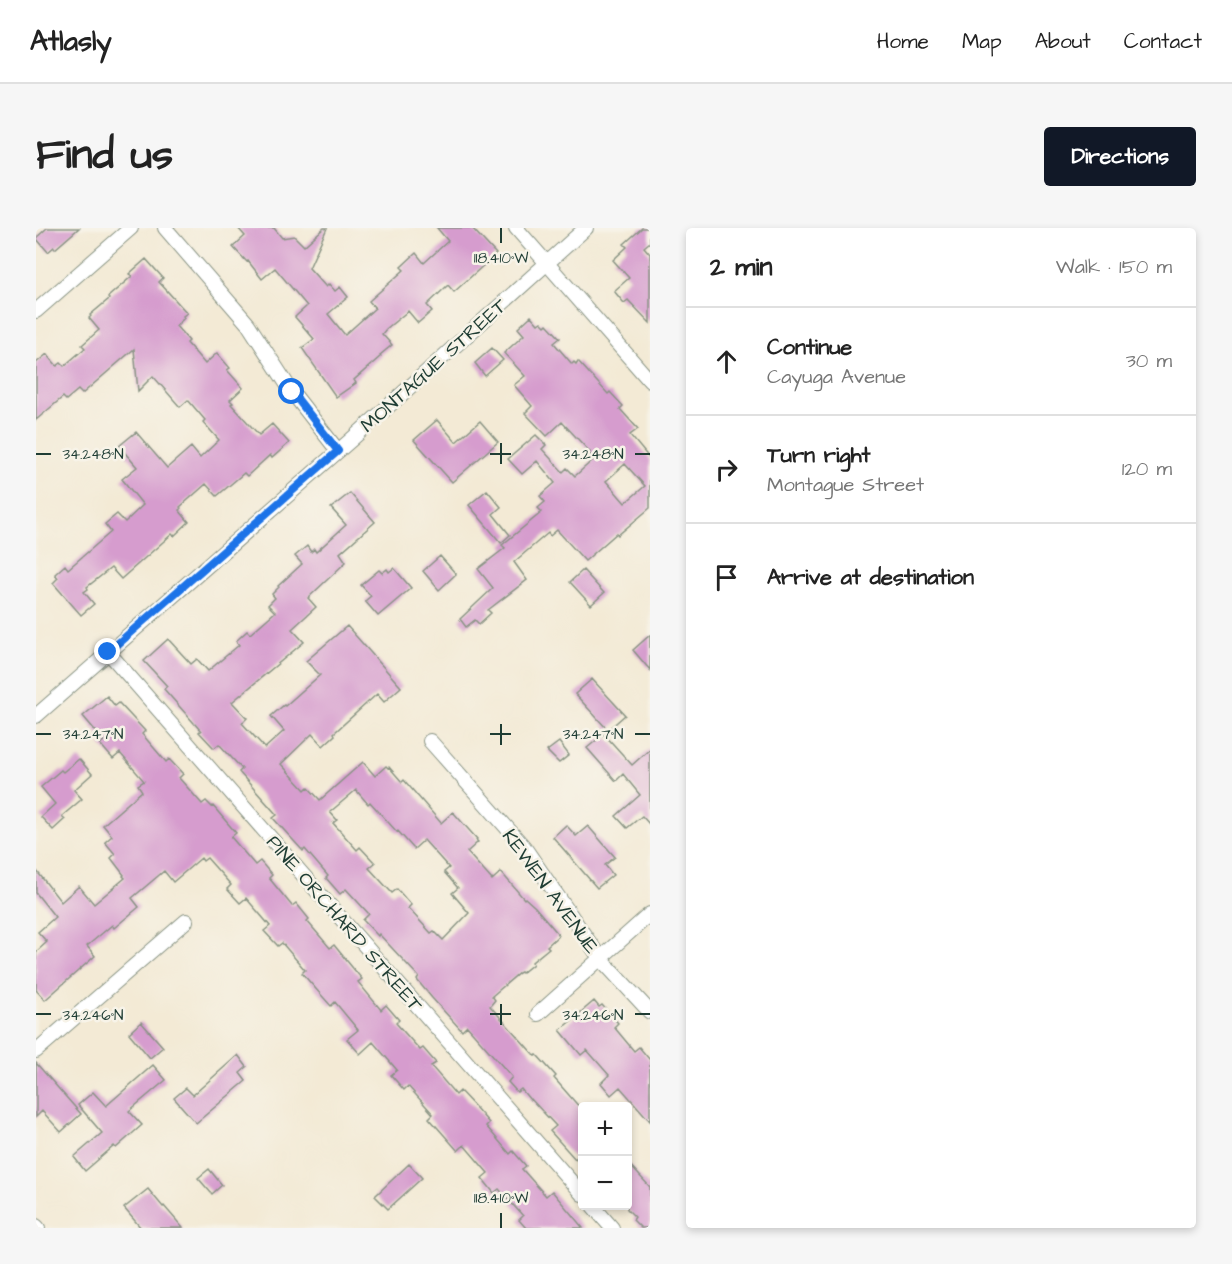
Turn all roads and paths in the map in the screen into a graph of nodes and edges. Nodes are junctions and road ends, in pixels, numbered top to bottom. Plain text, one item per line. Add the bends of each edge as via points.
1 (131, 228) edge
2 (165, 228) edge
3 (516, 228) edge
4 (586, 228) edge
5 (547, 263) junction
6 (36, 311) edge
7 (650, 381) edge
8 (338, 451) junction
9 (108, 652) junction
10 (36, 716) edge
11 (430, 741) dead end
12 (650, 914) edge
13 (186, 921) dead end
14 (600, 958) junction
15 (650, 1012) edge
16 (538, 1014) dead end
17 (36, 1051) edge
18 (578, 1189) edge
19 (596, 1210) edge
20 (612, 1228) edge

1 - 6 street
2 - 8 street via 248,324 292,392
3 - 5 street
4 - 5 street, MONTAGUE STREET
5 - 7 street
5 - 8 street, MONTAGUE STREET
8 - 9 street, MONTAGUE STREET
9 - 10 street, MONTAGUE STREET
9 - 18 street, PINE ORCHARD STREET
11 - 14 street, KEWEN AVENUE via 524,847
12 - 14 street
13 - 17 street
14 - 15 street, KEWEN AVENUE
14 - 16 street
19 - 20 street

